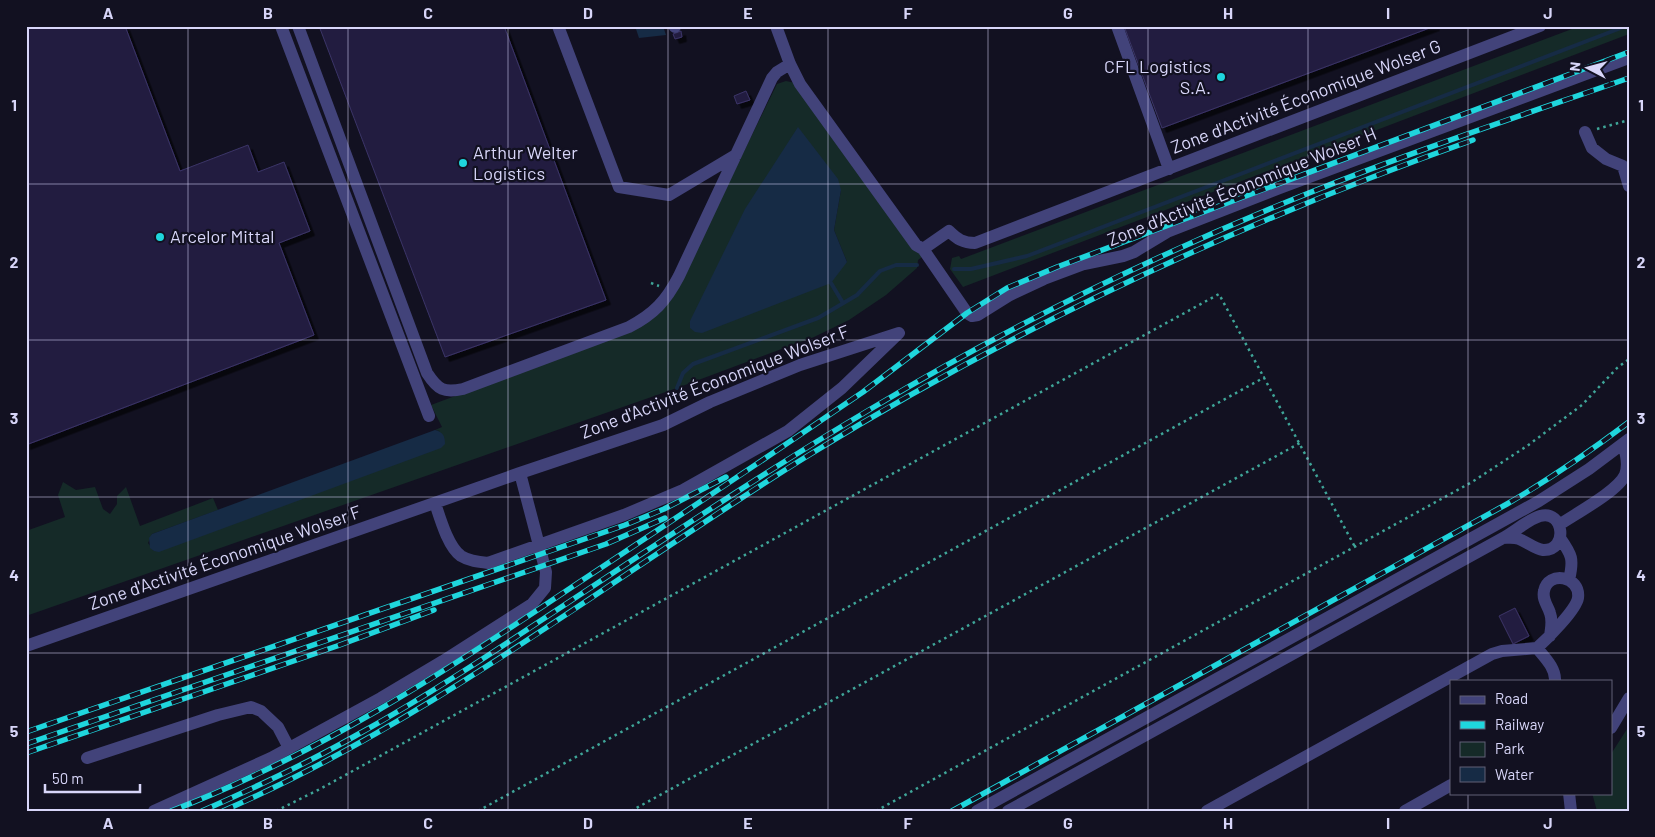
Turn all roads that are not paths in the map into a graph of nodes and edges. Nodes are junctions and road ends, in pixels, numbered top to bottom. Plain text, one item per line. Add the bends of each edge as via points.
1 (281, 26) edge
2 (298, 26) edge
3 (558, 26) edge
4 (776, 26) edge
5 (1116, 26) edge
6 (1540, 26) edge
7 (1629, 58) edge
8 (790, 64) junction
9 (1585, 132) road end
10 (736, 155) junction
11 (1169, 169) junction
12 (1626, 169) edge
13 (1629, 186) edge
14 (925, 252) junction
15 (429, 416) dead end
16 (1626, 441) edge
17 (520, 473) junction
18 (435, 503) junction
19 (1559, 525) junction
20 (1503, 538) junction
21 (1560, 538) junction
22 (540, 545) junction
23 (1569, 580) junction
24 (1550, 636) junction
25 (26, 646) edge
26 (1537, 648) junction
27 (1555, 680) edge
28 (1629, 698) edge
29 (1612, 726) edge
30 (289, 748) junction
31 (87, 758) dead end
32 (1450, 786) edge
33 (1569, 794) edge
34 (154, 811) edge
35 (977, 811) edge
36 (1008, 811) edge
37 (1207, 811) edge
38 (1405, 811) edge
39 (1571, 811) edge

1 - 15 lane
2 - 10 lane via 427,373 435,386 449,392 623,329 660,306 671,292
3 - 10 lane via 619,187 669,195
4 - 8 lane
5 - 11 lane, Zone d'Activité Économique Wolser G
6 - 11 lane, Zone d'Activité Économique Wolser G
7 - 14 lane, Zone d'Activité Économique Wolser H via 1271,191 1167,232 1128,254 1084,264 1044,279 978,315 967,313
8 - 10 lane via 772,78
8 - 14 lane via 832,130 916,245
9 - 12 lane via 1592,148
11 - 14 lane, Zone d'Activité Économique Wolser G via 975,244 966,243 949,231
12 - 13 lane
16 - 19 lane via 1625,474 1617,486
16 - 35 lane via 1539,501
17 - 18 lane, Zone d'Activité Économique Wolser F
17 - 22 lane
17 - 22 lane, Zone d'Activité Économique Wolser F via 663,425 718,398 800,365 899,333 842,388 788,431 683,490
18 - 22 lane, Zone d'Activité Économique Wolser F via 448,539 460,556 474,562 488,563
18 - 25 lane, Zone d'Activité Économique Wolser F
19 - 20 lane via 1550,517 1538,516
19 - 21 lane
20 - 21 lane via 1516,538 1544,550 1557,544
20 - 36 lane
21 - 23 lane via 1570,552 1573,566
22 - 30 lane via 546,572 545,588 532,604 381,698
23 - 24 lane via 1577,588 1578,599
23 - 24 lane via 1558,578 1548,582 1543,592 1552,624
24 - 26 lane
26 - 27 lane via 1549,663
26 - 37 lane via 1492,654
28 - 29 lane
30 - 31 lane via 278,727 261,711 251,708 218,715
30 - 34 lane
32 - 38 lane
33 - 39 lane

